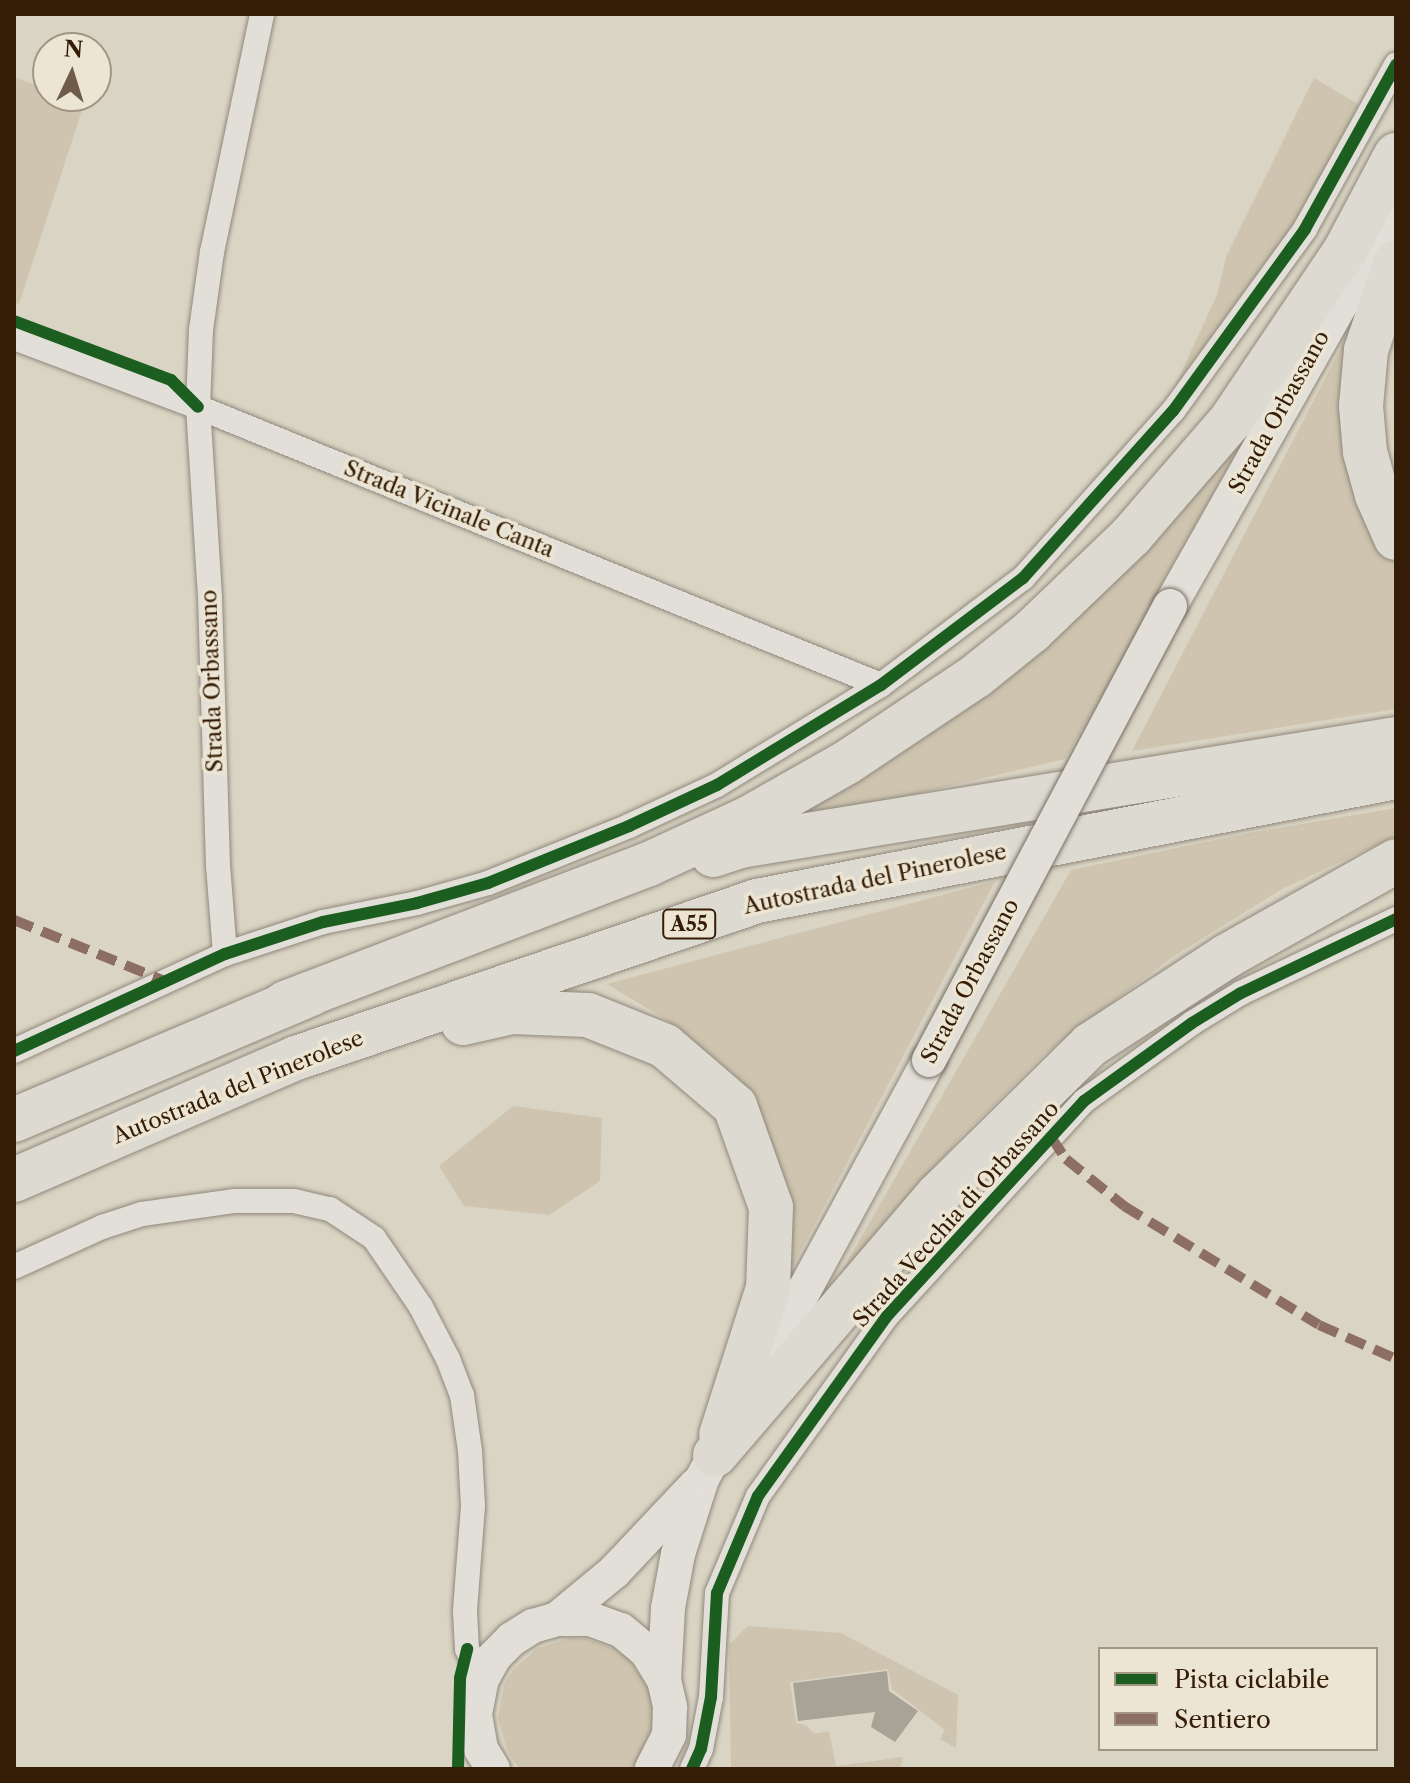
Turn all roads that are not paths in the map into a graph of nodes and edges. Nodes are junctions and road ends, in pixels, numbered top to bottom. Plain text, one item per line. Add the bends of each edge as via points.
1 (262, 14) edge
2 (1396, 65) edge
3 (1396, 155) edge
4 (1396, 219) edge
5 (1376, 268) edge
6 (14, 338) edge
7 (198, 407) junction
8 (1396, 538) edge
9 (881, 685) junction
10 (1396, 739) edge
11 (1396, 777) edge
12 (1396, 861) edge
13 (1396, 919) edge
14 (225, 954) junction
15 (285, 1003) junction
16 (14, 1051) edge
17 (296, 1058) junction
18 (14, 1120) edge
19 (14, 1180) edge
20 (14, 1267) edge
21 (708, 1467) junction
22 (557, 1619) junction
23 (482, 1679) junction
24 (664, 1680) junction
25 (485, 1762) edge
26 (673, 1767) edge

1 - 7 street, Strada Orbassano via 212,252
2 - 9 street via 1305,229 1173,411 1023,578
3 - 5 main road, Strada Orbassano
3 - 15 highway via 1345,251 1231,420 1131,536 1032,631 976,676 846,763 749,818 649,864
4 - 5 main road, Strada Orbassano
5 - 8 highway via 1361,406 1365,452
5 - 21 main road, Strada Orbassano, bridge via 1170,606
6 - 7 street, Strada Vicinale Canta
7 - 9 street, Strada Vicinale Canta
7 - 14 street, Strada Orbassano
9 - 14 street via 717,785 556,856 488,883 323,922
10 - 15 highway via 740,846
11 - 17 highway, Autostrada del Pinerolese / A55 via 757,901
12 - 21 highway via 1227,956 1090,1045 938,1195
13 - 26 street, Strada Vecchia di Orbassano via 1241,993 1084,1101 887,1316 758,1496 717,1593 711,1697 701,1749
14 - 16 street
15 - 18 highway
17 - 19 highway, Autostrada del Pinerolese / A55
17 - 21 highway via 512,1012 588,1015 665,1046 735,1106 771,1207 768,1288
20 - 23 street via 142,1214 235,1201 294,1201 330,1209 374,1238 421,1307 462,1395 473,1506 467,1649
21 - 22 main road, Strada Orbassano via 614,1572
21 - 24 main road, Strada Orbassano via 678,1554
22 - 23 main road, Strada Orbassano via 512,1639
22 - 24 main road, Strada Orbassano via 590,1619 621,1630 647,1652
23 - 25 main road, Strada Orbassano via 475,1714
24 - 26 main road, Strada Orbassano

